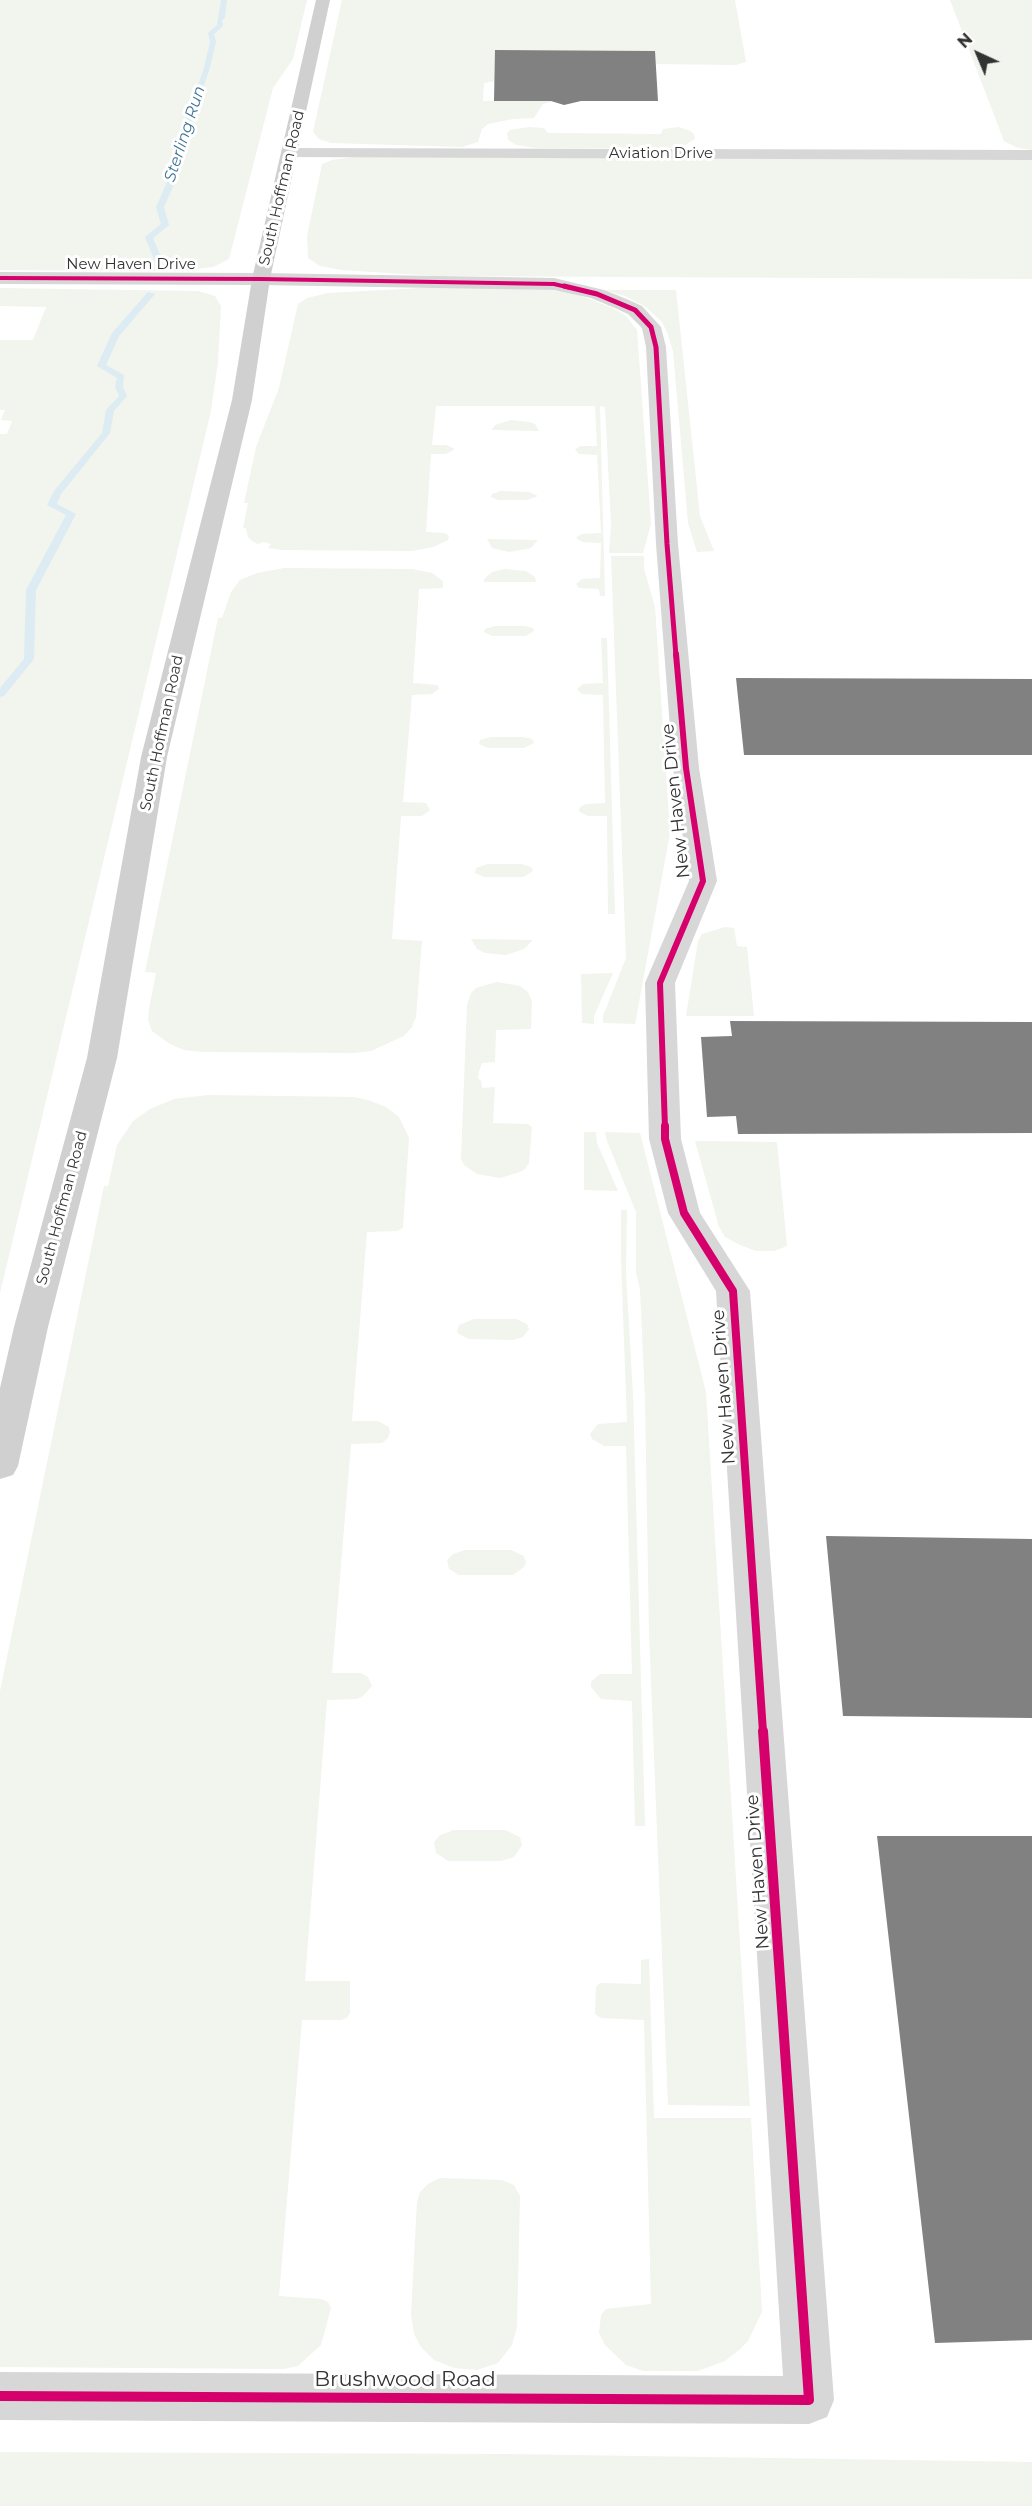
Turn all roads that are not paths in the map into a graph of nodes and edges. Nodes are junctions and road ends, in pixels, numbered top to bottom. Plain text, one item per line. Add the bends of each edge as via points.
1 (323, 0) edge
2 (290, 153) junction
3 (1032, 155) edge
4 (0, 278) edge
5 (261, 279) junction
6 (0, 1466) edge
7 (0, 2396) edge
8 (809, 2400) joint

1 - 2 street, South Hoffman Road
2 - 3 street, Aviation Drive
2 - 5 street, South Hoffman Road
4 - 5 street, New Haven Drive
5 - 6 street, South Hoffman Road via 242,400 154,757 102,1058 31,1327
5 - 8 street, New Haven Drive via 554,284 597,294 635,310 651,327 656,347 685,756 703,881 660,983 665,1140 684,1213 733,1291
7 - 8 street, Brushwood Road

